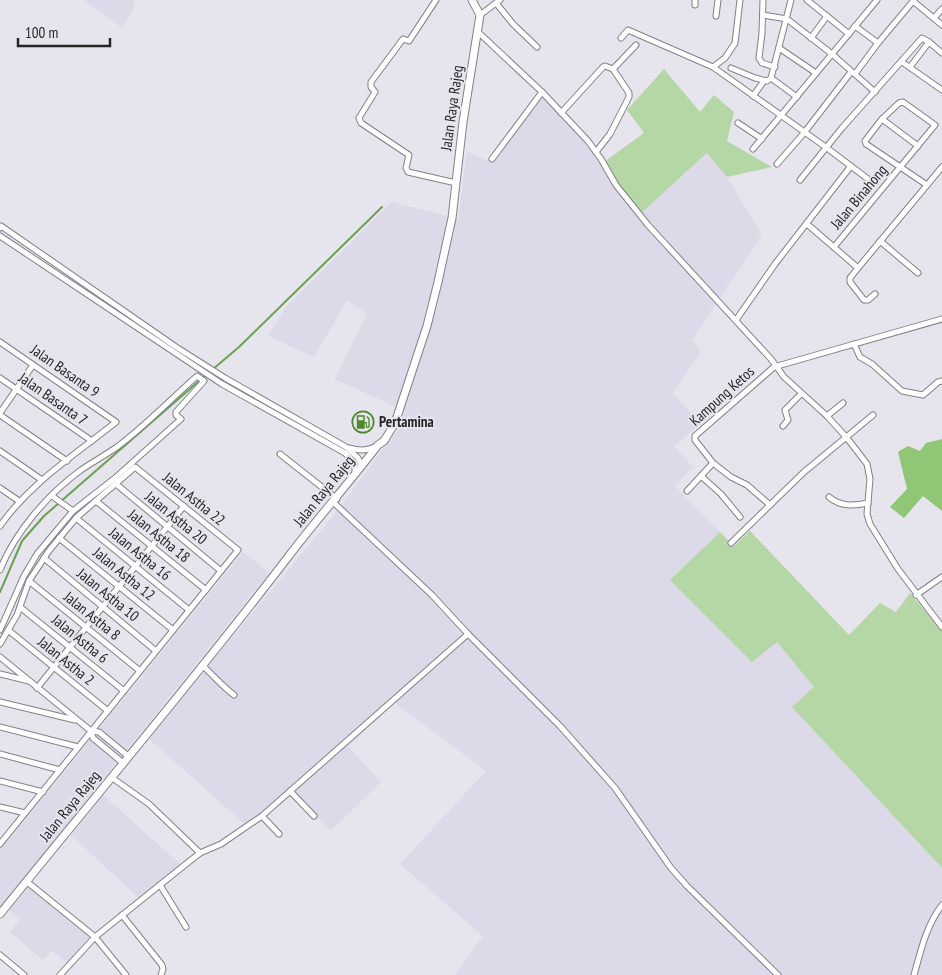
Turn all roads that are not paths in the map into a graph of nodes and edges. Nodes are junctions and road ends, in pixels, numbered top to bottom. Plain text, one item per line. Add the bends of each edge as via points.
1 (436, 0) edge
2 (472, 0) edge
3 (718, 0) edge
4 (740, 0) edge
5 (763, 0) edge
6 (791, 0) edge
7 (807, 0) edge
8 (877, 0) edge
9 (913, 0) edge
10 (498, 2) edge
11 (942, 9) edge
12 (480, 15) junction
13 (763, 15) junction
14 (716, 16) dead end
15 (828, 16) junction
16 (934, 18) junction
17 (786, 19) junction
18 (942, 25) edge
19 (855, 26) junction
20 (477, 31) junction
21 (849, 34) junction
22 (621, 38) dead end
23 (811, 38) junction
24 (929, 42) junction
25 (878, 43) junction
26 (636, 45) dead end
27 (537, 47) dead end
28 (779, 48) junction
29 (941, 49) edge
30 (832, 54) junction
31 (902, 62) junction
32 (774, 67) junction
33 (910, 67) junction
34 (713, 68) junction
35 (731, 68) dead end
36 (613, 69) junction
37 (816, 73) junction
38 (853, 73) junction
39 (771, 78) junction
40 (764, 81) junction
41 (942, 90) edge
42 (542, 92) junction
43 (875, 92) junction
44 (753, 96) junction
45 (797, 97) junction
46 (561, 112) junction
47 (781, 116) junction
48 (882, 119) junction
49 (738, 124) dead end
50 (804, 133) junction
51 (762, 139) junction
52 (918, 146) junction
53 (827, 148) junction
54 (753, 149) dead end
55 (596, 152) junction
56 (492, 159) dead end
57 (777, 164) dead end
58 (851, 166) junction
59 (901, 167) junction
60 (942, 167) edge
61 (868, 179) dead end
62 (800, 180) dead end
63 (456, 183) junction
64 (927, 185) junction
65 (807, 224) junction
66 (0, 228) edge
67 (0, 236) edge
68 (880, 241) junction
69 (835, 245) junction
70 (858, 268) junction
71 (918, 273) dead end
72 (875, 294) dead end
73 (942, 319) edge
74 (736, 320) junction
75 (0, 342) edge
76 (854, 344) junction
77 (34, 365) junction
78 (776, 366) junction
79 (0, 378) edge
80 (942, 381) edge
81 (16, 389) junction
82 (801, 394) junction
83 (843, 403) dead end
84 (0, 414) edge
85 (873, 415) dead end
86 (827, 416) junction
87 (783, 426) dead end
88 (847, 438) junction
89 (92, 441) junction
90 (378, 445) junction
91 (346, 448) junction
92 (0, 451) edge
93 (280, 454) dead end
94 (67, 461) junction
95 (713, 463) junction
96 (362, 466) junction
97 (355, 476) junction
98 (701, 476) junction
99 (42, 480) junction
100 (116, 484) junction
101 (0, 488) edge
102 (687, 491) dead end
103 (54, 497) junction
104 (829, 497) dead end
105 (96, 501) junction
106 (335, 501) junction
107 (19, 502) junction
108 (868, 503) junction
109 (770, 505) junction
110 (184, 506) junction
111 (73, 512) junction
112 (740, 517) dead end
113 (76, 518) junction
114 (0, 526) edge
115 (168, 527) junction
116 (59, 538) junction
117 (731, 543) dead end
118 (152, 546) junction
119 (44, 558) junction
120 (135, 566) junction
121 (0, 570) edge
122 (221, 571) junction
123 (942, 577) edge
124 (29, 581) junction
125 (119, 586) junction
126 (206, 590) junction
127 (916, 595) junction
128 (20, 607) junction
129 (103, 607) junction
130 (189, 610) junction
131 (0, 613) edge
132 (6, 616) junction
133 (86, 627) junction
134 (942, 627) edge
135 (0, 630) edge
136 (8, 630) junction
137 (173, 630) junction
138 (468, 634) junction
139 (0, 644) edge
140 (70, 647) junction
141 (156, 651) junction
142 (0, 657) edge
143 (203, 666) junction
144 (54, 667) junction
145 (140, 671) junction
146 (0, 674) edge
147 (30, 682) junction
148 (38, 688) junction
149 (124, 691) junction
150 (234, 695) dead end
151 (0, 702) edge
152 (108, 711) junction
153 (77, 720) junction
154 (0, 727) edge
155 (91, 732) junction
156 (78, 747) junction
157 (0, 754) edge
158 (128, 756) junction
159 (123, 763) junction
160 (60, 770) junction
161 (111, 777) junction
162 (0, 780) edge
163 (43, 792) junction
164 (290, 792) junction
165 (0, 807) edge
166 (25, 813) junction
167 (262, 816) junction
168 (314, 816) dead end
169 (0, 834) edge
170 (279, 834) dead end
171 (7, 835) junction
172 (0, 844) edge
173 (200, 853) junction
174 (26, 881) junction
175 (160, 885) junction
176 (942, 905) edge
177 (0, 914) edge
178 (122, 915) junction
179 (186, 927) dead end
180 (95, 937) junction
181 (0, 955) edge
182 (124, 974) edge
183 (24, 975) edge
184 (60, 975) edge
185 (162, 975) edge
186 (778, 975) edge
187 (914, 975) edge

1 - 63 street via 409,41 403,39 371,82 375,92 359,118 361,123 410,155 408,172
2 - 12 main road
3 - 14 street
4 - 34 street via 735,43
5 - 13 street
6 - 17 street
7 - 15 street
8 - 19 street
9 - 16 street
9 - 25 street
10 - 12 street
10 - 27 street
11 - 16 street
12 - 20 main road, Jalan Raya Rajeg
13 - 17 street
13 - 32 street via 758,58
15 - 21 street
15 - 23 street
16 - 18 street
17 - 23 street
17 - 28 street
19 - 21 street
19 - 25 street
20 - 42 street
20 - 63 main road, Jalan Raya Rajeg
21 - 30 street
22 - 34 street via 628,30
23 - 30 street
24 - 29 street
24 - 31 street via 922,38
24 - 33 street
25 - 38 street
26 - 36 street
28 - 32 street
28 - 37 street
30 - 37 street
30 - 38 street
31 - 33 street
31 - 43 street
32 - 39 street
33 - 41 street
34 - 44 street
35 - 40 street
36 - 46 street via 603,67
36 - 55 street via 629,97 610,134
37 - 45 street
38 - 43 street
38 - 50 street
39 - 40 street
39 - 45 street
40 - 44 street
42 - 46 street
42 - 56 street
43 - 53 street
44 - 47 street
45 - 47 street
46 - 55 street
47 - 50 street
47 - 51 street
48 - 52 street
48 - 52 street, Jalan Binahong via 901,102 934,123
48 - 59 street via 865,140 866,144
49 - 51 street
50 - 53 street
50 - 57 street
51 - 54 street
52 - 59 street, Jalan Binahong
53 - 58 street
53 - 62 street
55 - 74 street via 616,185 648,225
58 - 61 street
58 - 65 street
59 - 64 street
59 - 69 street, Jalan Binahong
60 - 64 street
63 - 90 main road, Jalan Raya Rajeg via 452,218 427,326 394,423
64 - 68 street
65 - 69 street
65 - 74 street
66 - 91 street via 176,347
67 - 97 street via 222,384 345,453 356,466
68 - 70 street
68 - 71 street
69 - 70 street
70 - 72 street via 850,282 864,300
73 - 76 street
74 - 78 street
75 - 77 street, Jalan Basanta 9
76 - 78 street
76 - 80 street via 860,357 904,392 922,395
77 - 81 street
77 - 89 street, Jalan Basanta 9 via 116,422
78 - 82 street
78 - 95 street, Kampung Ketos via 695,436
79 - 81 street, Jalan Basanta 7
81 - 84 street
81 - 89 street, Jalan Basanta 7
82 - 86 street
82 - 87 street via 785,410 788,420
83 - 86 street
84 - 94 street
85 - 88 street
86 - 88 street
88 - 108 street via 867,464 870,479
88 - 109 street via 804,472
89 - 94 street
90 - 91 street via 357,451
90 - 96 main road, Jalan Raya Rajeg
91 - 96 street
92 - 99 street
93 - 106 street
94 - 99 street
95 - 98 street
95 - 109 street, Kampung Ketos
96 - 97 main road, Jalan Raya Rajeg
97 - 106 main road, Jalan Raya Rajeg
98 - 102 street
98 - 112 street
99 - 107 street
100 - 105 street
100 - 110 street, Jalan Astha 22 via 136,467
100 - 115 street, Jalan Astha 20
101 - 107 street
103 - 111 street
103 - 111 street via 79,471 138,430 198,376 203,380 176,412 181,418 179,421
103 - 121 street via 29,519
104 - 108 street via 850,506
105 - 113 street
105 - 118 street, Jalan Astha 18
106 - 138 street
106 - 143 main road, Jalan Raya Rajeg
107 - 114 street
108 - 127 street via 870,524
109 - 117 street
110 - 115 street
110 - 122 street, Jalan Astha 22 via 238,550
111 - 132 street via 37,554
113 - 116 street
113 - 120 street, Jalan Astha 16
115 - 118 street
115 - 122 street, Jalan Astha 20
116 - 119 street
116 - 125 street, Jalan Astha 12
118 - 120 street
118 - 126 street, Jalan Astha 18
119 - 124 street
119 - 129 street, Jalan Astha 10
120 - 125 street
120 - 130 street, Jalan Astha 16
122 - 126 street
123 - 127 street
124 - 128 street
124 - 133 street, Jalan Astha 8
125 - 129 street
125 - 137 street, Jalan Astha 12
126 - 130 street
127 - 134 street
128 - 136 street
128 - 140 street, Jalan Astha 6
129 - 133 street
129 - 141 street, Jalan Astha 10
130 - 137 street
131 - 132 street
132 - 135 street
133 - 140 street
133 - 145 street, Jalan Astha 8
136 - 139 street
136 - 144 street, Jalan Astha 2
137 - 141 street
138 - 164 street
138 - 186 street via 601,771 687,886
140 - 144 street
140 - 149 street, Jalan Astha 6
141 - 145 street
142 - 147 street
143 - 150 street
143 - 158 main road, Jalan Raya Rajeg
144 - 148 street
144 - 152 street, Jalan Astha 2
145 - 149 street
146 - 147 street
147 - 148 street
148 - 153 street
149 - 152 street
151 - 153 street
152 - 155 street
153 - 155 street
154 - 156 street
155 - 156 street
155 - 158 street via 99,732
155 - 159 street via 93,738
156 - 160 street
157 - 160 street
158 - 159 main road, Jalan Raya Rajeg
159 - 161 main road, Jalan Raya Rajeg
160 - 163 street
161 - 173 street via 149,804
161 - 174 main road, Jalan Raya Rajeg
162 - 163 street
163 - 166 street
164 - 167 street
164 - 168 street
165 - 166 street
166 - 171 street
167 - 170 street
167 - 173 street via 221,844
169 - 171 street
171 - 172 street
173 - 175 street
174 - 177 main road, Jalan Raya Rajeg
174 - 180 street
175 - 178 street
175 - 179 street
176 - 187 street via 926,932
178 - 180 street
178 - 185 street via 162,965
180 - 182 street
180 - 184 street
181 - 183 street

